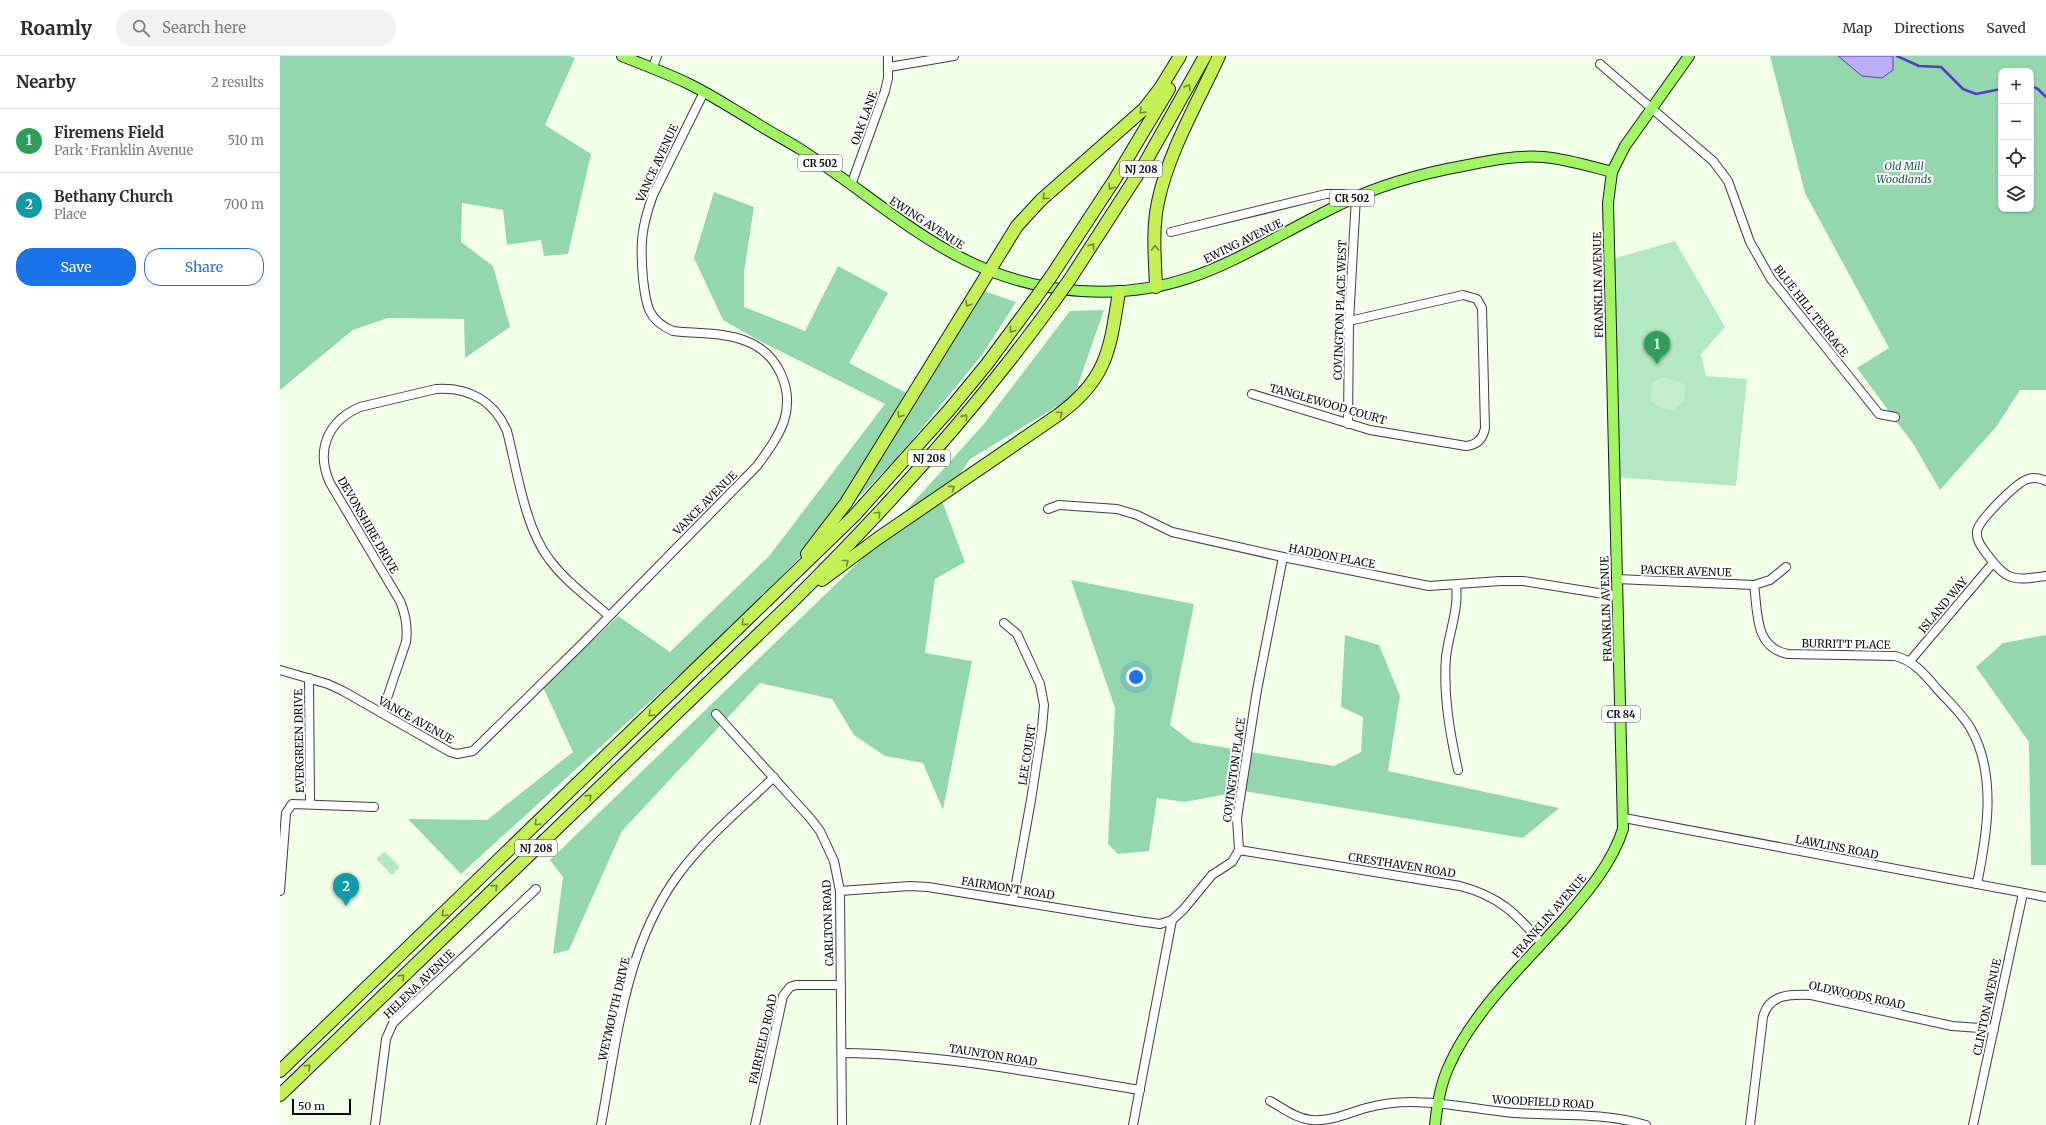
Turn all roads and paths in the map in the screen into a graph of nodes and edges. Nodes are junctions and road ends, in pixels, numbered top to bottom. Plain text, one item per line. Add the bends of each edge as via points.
1 (622, 56) edge
2 (657, 56) edge
3 (888, 56) edge
4 (954, 56) edge
5 (1180, 56) edge
6 (1186, 56) edge
7 (1205, 56) edge
8 (1219, 56) edge
9 (1689, 56) edge
10 (1600, 64) dead end
11 (889, 67) junction
12 (652, 68) junction
13 (704, 92) junction
14 (1650, 109) junction
15 (1612, 172) junction
16 (850, 185) junction
17 (1356, 197) junction
18 (1171, 232) dead end
19 (988, 271) junction
20 (1156, 287) junction
21 (1120, 292) junction
22 (1349, 321) junction
23 (1252, 394) dead end
24 (1895, 417) dead end
25 (1348, 424) junction
26 (2046, 481) edge
27 (1048, 509) dead end
28 (1283, 557) junction
29 (1993, 563) junction
30 (1786, 567) dead end
31 (2046, 576) edge
32 (1617, 579) junction
33 (1456, 585) junction
34 (1754, 585) junction
35 (772, 596) junction
36 (1617, 596) junction
37 (792, 602) junction
38 (609, 616) junction
39 (1004, 623) dead end
40 (1910, 661) junction
41 (280, 670) edge
42 (309, 678) junction
43 (382, 713) junction
44 (716, 714) dead end
45 (1458, 770) dead end
46 (774, 777) junction
47 (310, 804) junction
48 (374, 807) dead end
49 (1624, 818) junction
50 (1239, 850) junction
51 (281, 868) edge
52 (1978, 884) junction
53 (536, 889) dead end
54 (280, 891) edge
55 (840, 891) junction
56 (2023, 893) junction
57 (2046, 897) edge
58 (1013, 900) junction
59 (1172, 920) junction
60 (1542, 944) junction
61 (841, 985) junction
62 (1994, 1029) junction
63 (842, 1053) junction
64 (280, 1071) edge
65 (1140, 1090) junction
66 (280, 1095) edge
67 (1270, 1101) dead end
68 (1438, 1102) junction
69 (375, 1125) edge
70 (601, 1125) edge
71 (755, 1125) edge
72 (842, 1125) edge
73 (1133, 1125) edge
74 (1435, 1125) edge
75 (1646, 1125) edge
76 (1750, 1125) edge
77 (1973, 1125) edge

1 - 12 main road, EWING AVENUE / CR 502
2 - 12 street
3 - 11 street, OAK LANE
4 - 11 street
5 -> 19 highway via 1162,87 1144,109 1025,216
6 -> 35 highway, NJ 208, bridge via 1131,155 1052,275 987,364 854,516
37 -> 7 highway, NJ 208, bridge via 886,507 1000,374 1053,303 1145,163
20 -> 8 highway via 1155,233 1161,189 1170,162
9 - 14 main road, FRANKLIN AVENUE
10 - 14 street, BLUE HILL TERRACE
11 - 16 street, OAK LANE via 885,92
12 - 13 main road, EWING AVENUE / CR 502
13 - 16 main road, EWING AVENUE / CR 502 via 799,148
13 - 38 street, VANCE AVENUE via 647,211 640,247 645,300 652,316 665,327 745,340 765,352 783,378 786,389 786,412 777,436 757,466
14 - 15 main road, FRANKLIN AVENUE via 1625,146
14 - 24 street, BLUE HILL TERRACE via 1717,167 1728,182 1750,242 1771,279 1879,414
15 - 17 main road, EWING AVENUE / CR 502 via 1559,159 1502,159 1423,173
15 - 32 main road, FRANKLIN AVENUE / CR 84 via 1608,203
16 - 19 main road, EWING AVENUE / CR 502 via 938,246
17 - 18 street, EWING AVENUE via 1326,194
17 - 20 main road, EWING AVENUE / CR 502 via 1231,262 1193,278
17 - 22 street, COVINGTON PLACE WEST
19 - 21 main road, EWING AVENUE / CR 502 via 1052,288
19 -> 35 highway via 839,512
20 - 21 main road, EWING AVENUE / CR 502
37 -> 21 highway via 877,539 1080,399 1106,358
22 - 25 street, COVINGTON PLACE WEST
22 - 25 street, TANGLEWOOD COURT via 1463,295 1477,299 1482,308 1485,428 1481,440 1466,446 1417,439
23 - 25 street, TANGLEWOOD COURT
26 - 29 street via 2034,477 2022,481 1979,524 1977,538
27 - 28 street, HADDON PLACE via 1059,505 1117,509 1137,515 1172,532
28 - 33 street, HADDON PLACE via 1429,586
28 - 50 street, COVINGTON PLACE via 1257,690 1238,811
29 - 31 street via 1999,571 2015,578
29 - 40 street, ISLAND WAY
30 - 34 street, PACKER AVENUE via 1770,580
32 - 34 street, PACKER AVENUE
32 - 36 main road, FRANKLIN AVENUE / CR 84
33 - 36 street, HADDON PLACE via 1523,581
33 - 45 street via 1456,613 1446,655 1445,675 1453,749
34 - 40 street, BURRITT PLACE via 1760,629 1768,645 1780,653 1895,656
35 -> 64 highway, NJ 208
36 - 49 main road, FRANKLIN AVENUE / CR 84
66 -> 37 highway, NJ 208
38 - 43 street, VANCE AVENUE via 473,751 457,754 450,752
38 - 43 street, DEVONSHIRE DRIVE via 560,572 542,548 530,521 507,431 490,405 472,394 448,388 360,407 334,426 325,444 324,464 330,483 400,601 404,612 408,631 406,642
39 - 58 street, LEE COURT via 1017,634 1040,684 1044,705 1031,800
40 - 52 street, BURRITT PLACE via 1960,714 1971,729 1982,757 1988,794
41 - 42 street, VANCE AVENUE
42 - 43 street, VANCE AVENUE via 343,691
42 - 47 street, EVERGREEN DRIVE
44 - 46 street, CARLTON ROAD
46 - 55 street, CARLTON ROAD via 820,831 834,861
46 - 70 street, WEYMOUTH DRIVE via 695,854 652,918 628,985
47 - 48 street
47 - 51 street via 292,804 286,813
49 - 52 street, LAWLINS ROAD
49 - 60 main road, FRANKLIN AVENUE / CR 84 via 1619,842 1600,876
50 - 59 street via 1232,862 1212,875
50 - 60 street, CRESTHAVEN ROAD via 1479,891 1514,912
51 - 54 street
52 - 56 street, LAWLINS ROAD
53 - 69 street, HELENA AVENUE via 393,1023 386,1039
55 - 58 street, FAIRMONT ROAD via 910,886
55 - 61 street, CARLTON ROAD
56 - 57 street, LAWLINS ROAD
56 - 62 street, CLINTON AVENUE
58 - 59 street, FAIRMONT ROAD via 1160,924
59 - 65 street
60 - 68 main road, FRANKLIN AVENUE / CR 84 via 1466,1034 1448,1067
61 - 63 street, CARLTON ROAD
61 - 71 street, FAIRFIELD ROAD via 796,985 783,996
62 - 76 street, OLDWOODS ROAD via 1952,1026 1811,995 1778,997 1768,1006 1763,1017
62 - 77 street, CLINTON AVENUE
63 - 65 street, TAUNTON ROAD via 896,1054 956,1060
63 - 72 street, CARLTON ROAD
65 - 73 street
67 - 68 street, WOODFIELD ROAD via 1300,1117 1321,1120 1389,1104
68 - 74 main road, FRANKLIN AVENUE / CR 84
68 - 75 street, WOODFIELD ROAD via 1516,1113 1610,1116

